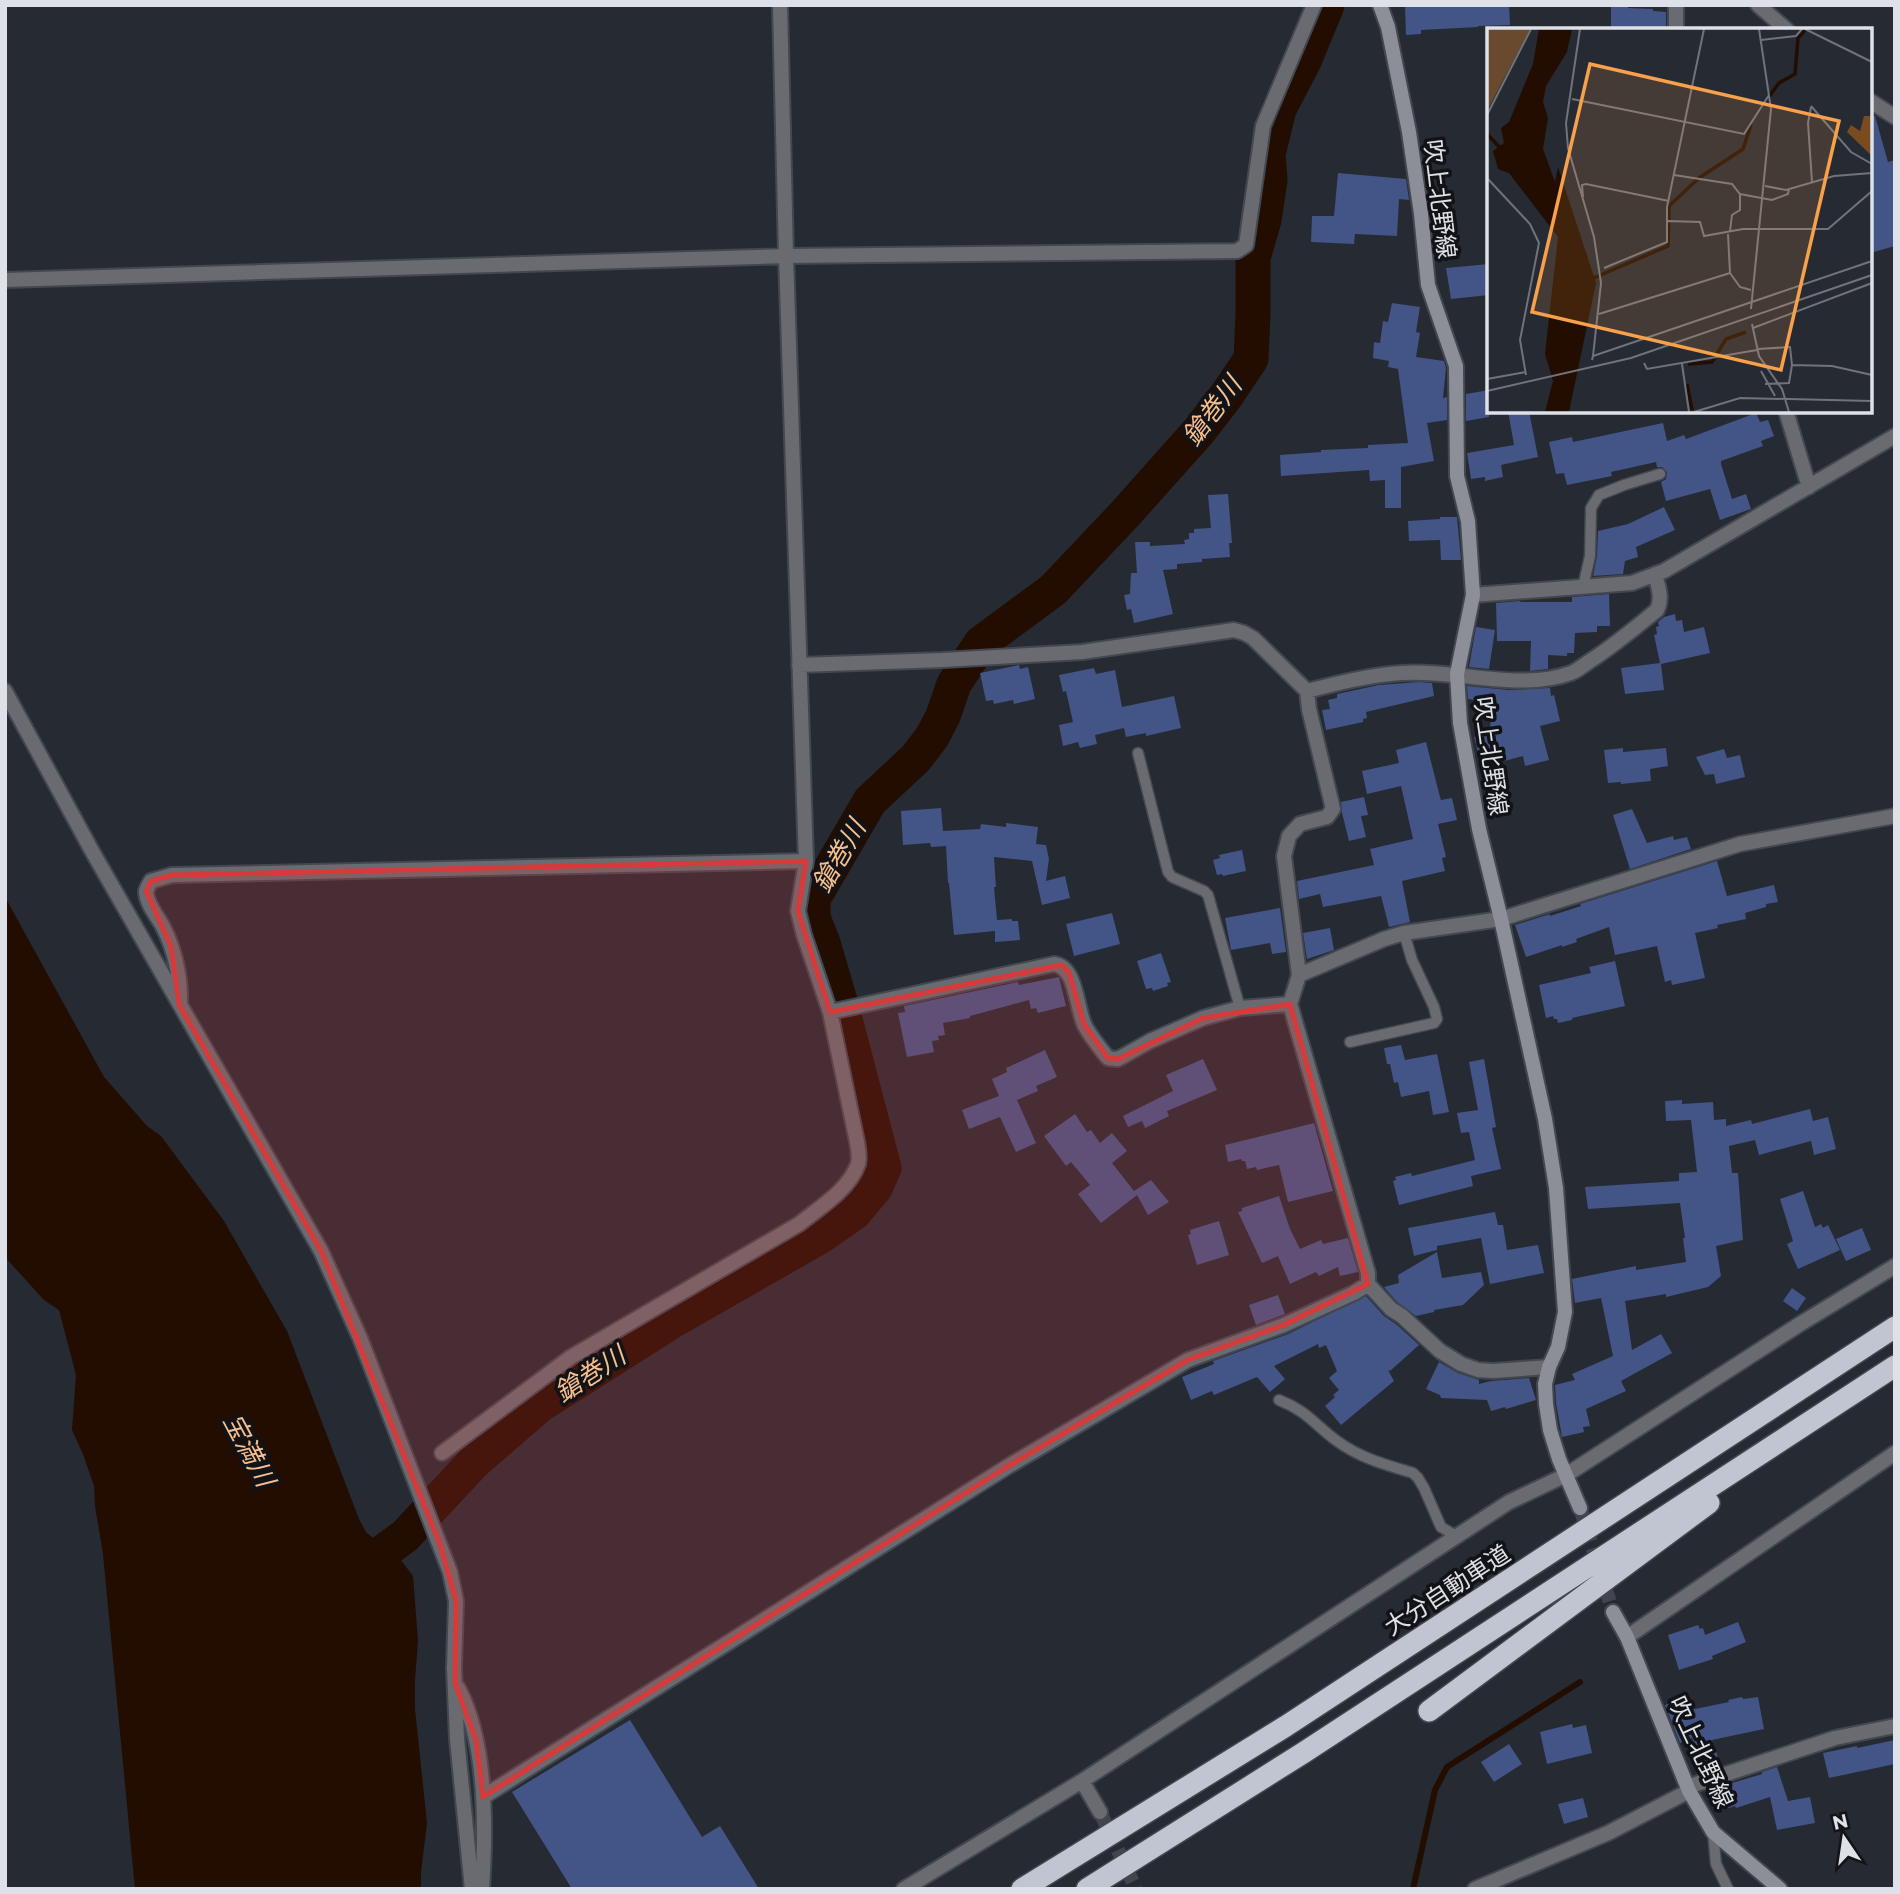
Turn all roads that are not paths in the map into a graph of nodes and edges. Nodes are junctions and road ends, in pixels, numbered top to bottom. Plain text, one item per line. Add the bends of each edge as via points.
1 (780, 5) edge
2 (1314, 5) edge
3 (1380, 5) edge
4 (1676, 5) edge
5 (1758, 5) edge
6 (1676, 28) edge
7 (1785, 28) edge
8 (1872, 102) edge
9 (1895, 117) edge
10 (786, 256) junction
11 (5, 280) edge
12 (1787, 413) edge
13 (1895, 436) edge
14 (1660, 474) dead end
15 (1809, 487) junction
16 (1655, 574) junction
17 (1583, 587) junction
18 (1473, 595) junction
19 (799, 665) junction
20 (1457, 674) junction
21 (5, 691) edge
22 (1307, 691) junction
23 (1138, 753) dead end
24 (1895, 816) edge
25 (806, 861) junction
26 (1501, 919) junction
27 (1404, 933) junction
28 (1300, 975) junction
29 (1290, 1004) junction
30 (179, 1005) junction
31 (1240, 1008) junction
32 (830, 1012) junction
33 (1350, 1042) dead end
34 (1895, 1266) edge
35 (1368, 1284) junction
36 (1895, 1327) edge
37 (1549, 1367) junction
38 (1888, 1370) edge
39 (1279, 1400) dead end
40 (442, 1453) dead end
41 (1895, 1453) edge
42 (1566, 1475) junction
43 (1580, 1508) tunnel mouth
44 (1457, 1536) junction
45 (1613, 1612) tunnel mouth
46 (1627, 1637) junction
47 (455, 1683) junction
48 (1429, 1711) dead end
49 (1895, 1726) edge
50 (1082, 1781) junction
51 (1688, 1789) junction
52 (483, 1797) junction
53 (1100, 1812) tunnel mouth
54 (1713, 1832) junction
55 (472, 1889) edge
56 (482, 1889) edge
57 (904, 1889) edge
58 (1022, 1889) edge
59 (1087, 1889) edge
60 (1475, 1889) edge
61 (1728, 1889) edge
62 (1780, 1889) edge

1 - 10 street
2 - 10 street via 1263,126 1246,245 1237,251
3 - 18 main road, 吹上北野線 via 1409,132 1428,285 1456,366 1457,476 1468,521
4 - 6 street
5 - 7 street
8 - 9 street
10 - 11 street
10 - 19 street
12 - 15 street
13 - 15 street
14 - 17 lane via 1599,495 1591,508 1590,556
15 - 16 street
16 - 17 street via 1632,583
16 - 20 street via 1661,603 1657,610 1574,672 1528,681
17 - 18 street
18 - 20 main road, 吹上北野線
19 - 22 street via 1082,652 1234,631 1253,638
19 - 25 street
20 - 22 street via 1402,673
20 - 26 main road, 吹上北野線 via 1460,723 1476,816
21 - 30 street
22 - 28 street via 1333,809 1328,817 1300,824 1289,836 1284,856
23 - 31 lane via 1168,872 1208,895
24 - 26 street via 1741,844
25 - 30 street via 172,875 151,881 146,891 171,947 181,987
25 - 32 street via 798,911
26 - 27 street
26 - 37 main road, 吹上北野線 via 1556,1188 1565,1312
27 - 28 street
27 - 33 lane via 1437,1019
28 - 29 street
29 - 31 street
29 - 35 street
30 - 47 street via 321,1251 360,1338 450,1572 456,1601
31 - 32 street via 1203,1018 1118,1059 1108,1058 1084,1024 1069,972 1061,965
32 - 40 street via 857,1142 859,1161 849,1180 799,1224 571,1357
34 - 42 street
35 - 37 street via 1391,1309 1461,1364 1493,1371
35 - 52 street via 1284,1325 1188,1360 1007,1467
36 - 58 highway, 大分自動車道 via 1286,1726
37 - 42 main road, 吹上北野線 via 1545,1384 1550,1430
38 - 48 highway
38 - 59 highway
39 - 44 lane via 1293,1405 1358,1455 1413,1473 1441,1527
41 - 46 street
42 - 43 main road, 吹上北野線
42 - 44 street via 1509,1502
44 - 50 street
45 - 46 main road, 吹上北野線
46 - 51 main road, 吹上北野線
47 - 52 street via 467,1705 476,1741
47 - 55 street
49 - 51 street via 1835,1738
50 - 53 street
50 - 57 street
51 - 54 main road, 吹上北野線
51 - 60 street via 1608,1833
52 - 56 street
54 - 61 lane via 1716,1864
54 - 62 main road, 吹上北野線

